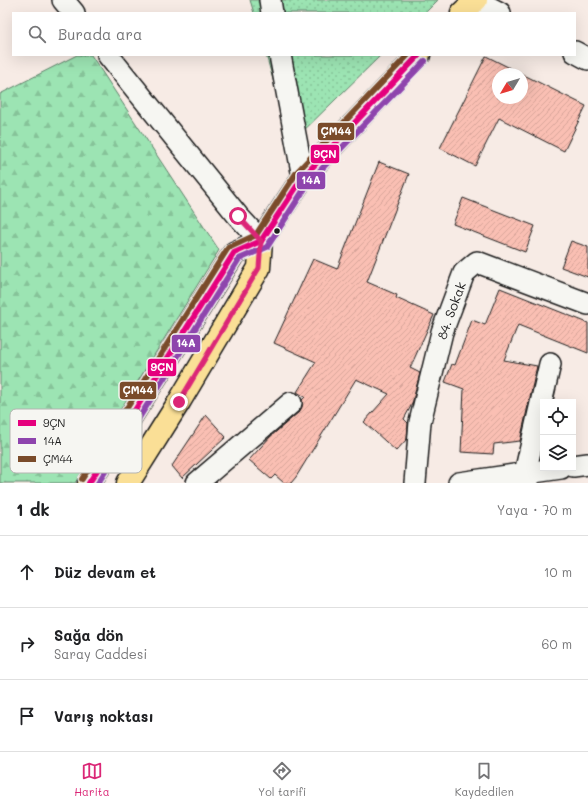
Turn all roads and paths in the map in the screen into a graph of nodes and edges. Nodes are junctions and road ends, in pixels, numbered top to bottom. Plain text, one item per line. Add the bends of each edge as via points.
1 (63, 0) edge
2 (270, 0) edge
3 (476, 0) edge
4 (73, 12) edge
5 (272, 12) edge
6 (463, 12) edge
7 (498, 12) edge
8 (576, 53) edge
9 (109, 56) edge
10 (280, 56) edge
11 (418, 56) edge
12 (588, 59) edge
13 (303, 177) junction
14 (261, 241) junction
15 (588, 304) edge
16 (550, 364) dead end
17 (291, 403) dead end
18 (136, 409) edge
19 (142, 461) edge
20 (588, 464) edge
21 (576, 466) edge
22 (550, 471) edge
23 (95, 473) edge
24 (134, 473) edge
25 (526, 478) edge
26 (89, 483) edge
27 (128, 483) edge
28 (197, 483) edge
29 (415, 483) edge
30 (459, 483) edge

1 - 4 street
2 - 5 street
3 - 6 main road
3 - 7 street
8 - 12 street
9 - 14 street
10 - 13 street
11 - 13 main road
13 - 14 main road
14 - 18 main road via 234,253
14 - 19 main road via 259,268
15 - 29 street, 84. Sokak via 477,262 464,273 442,332 420,422
16 - 25 street
17 - 28 street
20 - 21 street
22 - 25 street
23 - 26 main road
24 - 27 main road
25 - 30 street

